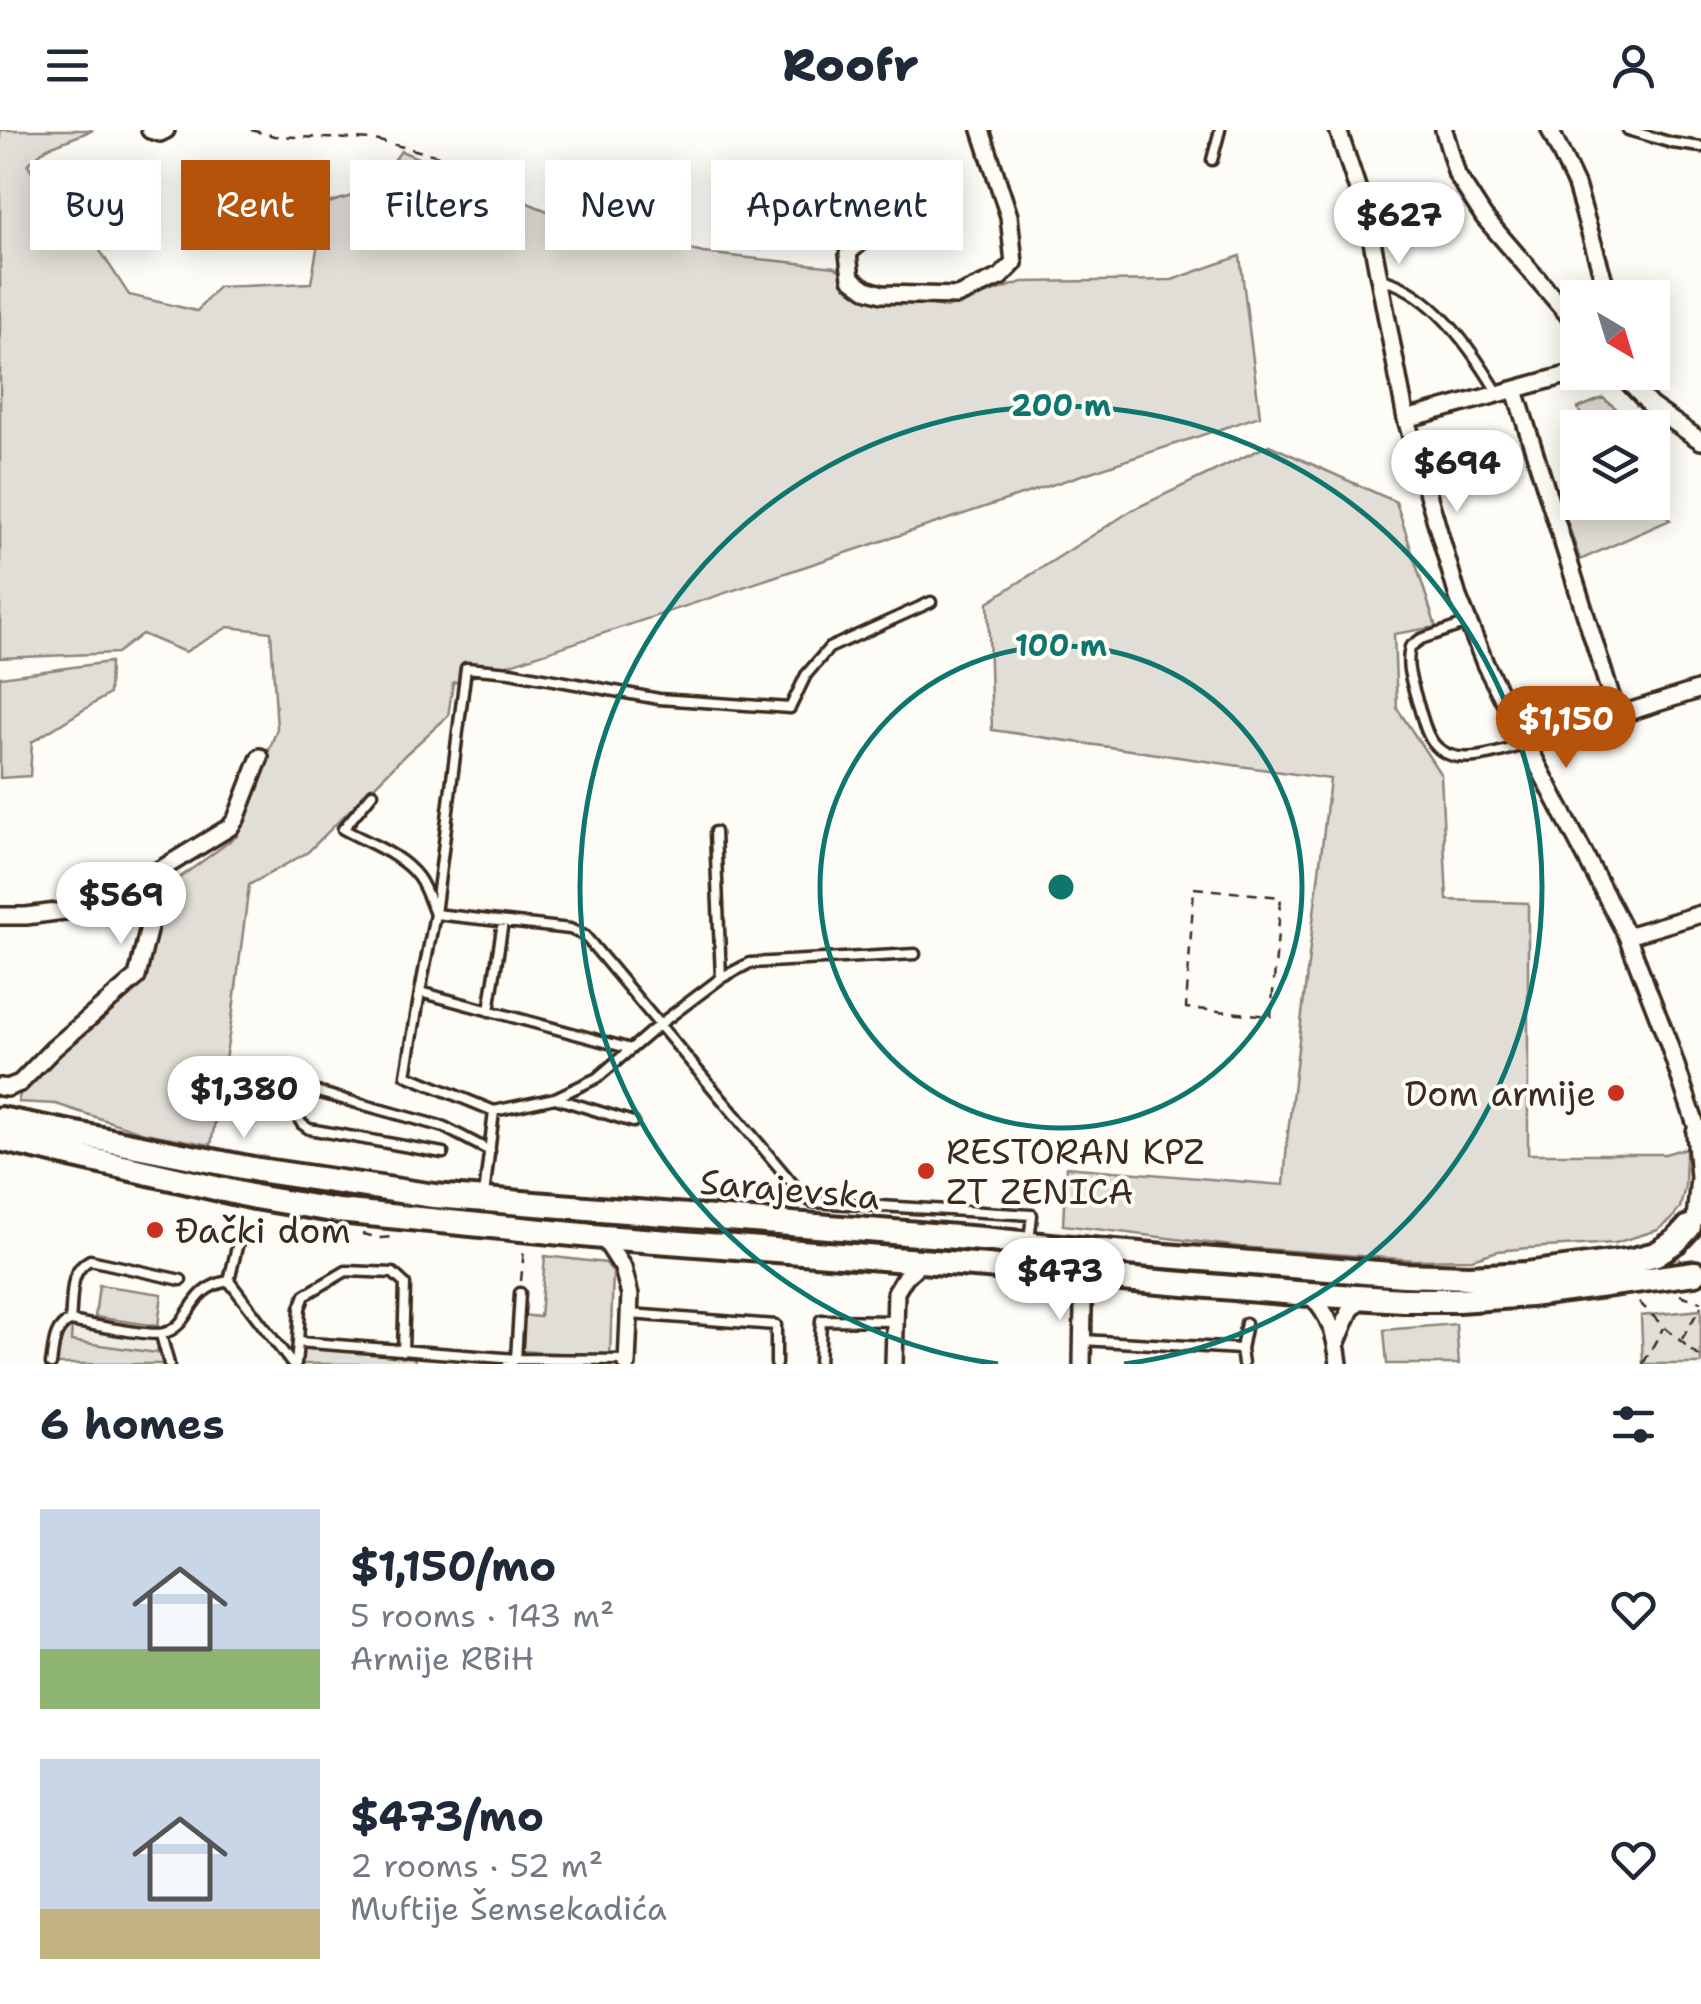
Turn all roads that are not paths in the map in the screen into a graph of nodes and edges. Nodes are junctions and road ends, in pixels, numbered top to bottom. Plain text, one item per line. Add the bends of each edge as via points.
1 (150, 130) edge
2 (166, 130) edge
3 (980, 130) edge
4 (1220, 130) edge
5 (1338, 130) edge
6 (1444, 130) edge
7 (1550, 130) edge
8 (1628, 130) edge
9 (1701, 147) edge
10 (1212, 160) dead end
11 (851, 250) edge
12 (1379, 279) junction
13 (1604, 280) edge
14 (1560, 305) edge
15 (1560, 377) edge
16 (1515, 390) junction
17 (1636, 390) edge
18 (1498, 395) junction
19 (1406, 419) junction
20 (1701, 441) edge
21 (930, 602) dead end
22 (1468, 624) junction
23 (1701, 688) edge
24 (1617, 715) junction
25 (1526, 744) junction
26 (260, 757) dead end
27 (373, 794) dead end
28 (715, 832) dead end
29 (163, 868) junction
30 (434, 914) junction
31 (1701, 914) edge
32 (0, 916) edge
33 (502, 922) junction
34 (1627, 936) junction
35 (915, 954) dead end
36 (721, 978) junction
37 (420, 992) junction
38 (489, 1010) junction
39 (660, 1024) junction
40 (631, 1049) junction
41 (0, 1087) edge
42 (555, 1098) junction
43 (494, 1111) junction
44 (1694, 1118) junction
45 (0, 1120) edge
46 (633, 1122) dead end
47 (0, 1139) edge
48 (1701, 1140) edge
49 (490, 1151) junction
50 (442, 1153) dead end
51 (484, 1199) junction
52 (1695, 1221) edge
53 (481, 1227) junction
54 (603, 1237) junction
55 (239, 1238) dead end
56 (1029, 1244) junction
57 (922, 1261) junction
58 (1028, 1269) junction
59 (1060, 1274) junction
60 (1698, 1275) edge
61 (182, 1280) dead end
62 (229, 1282) junction
63 (520, 1293) dead end
64 (1309, 1294) junction
65 (1361, 1297) junction
66 (628, 1314) junction
67 (70, 1321) junction
68 (895, 1322) junction
69 (1246, 1323) dead end
70 (161, 1335) junction
71 (1082, 1340) junction
72 (298, 1342) junction
73 (1337, 1342) junction
74 (1241, 1349) junction
75 (403, 1351) junction
76 (291, 1361) edge
77 (512, 1361) edge
78 (628, 1362) edge
79 (51, 1364) edge
80 (169, 1364) edge
81 (275, 1364) edge
82 (776, 1364) edge
83 (819, 1364) edge
84 (894, 1364) edge
85 (1082, 1364) edge
86 (1244, 1364) edge
87 (1339, 1364) edge

1 - 2 street
3 - 11 street via 1009,216 1014,263 1000,277 957,296 882,294 851,278
4 - 10 lane
5 - 12 street via 1368,220
6 - 14 street via 1457,175 1484,216
7 - 13 street via 1576,185
8 - 9 lane
12 - 18 lane via 1399,283 1430,306
12 - 19 street
15 - 16 street
16 - 18 street
16 - 24 street
17 - 20 street
18 - 19 street
19 - 22 street
21 - 30 lane via 829,648 790,708 659,700 466,668
22 - 25 street
22 - 25 lane via 1410,647 1408,670 1430,737 1437,748 1464,757
23 - 24 street
24 - 25 street
25 - 34 street
26 - 29 street via 230,827
27 - 30 lane via 344,830 402,860 424,886
28 - 36 lane
29 - 32 street via 87,908
29 - 41 street via 137,977 20,1084
30 - 33 lane
30 - 37 lane
31 - 34 street
33 - 38 lane
33 - 39 lane via 586,936
34 - 44 street
35 - 36 lane via 750,964
36 - 39 lane
37 - 38 lane
37 - 43 lane via 406,1075
38 - 40 lane
39 - 40 lane
39 - 56 lane via 812,1202 1032,1215
40 - 42 lane via 596,1078
42 - 43 lane
42 - 46 lane
43 - 49 lane
44 - 48 street
44 - 52 street
45 - 51 main road, Sarajevska via 275,1173
47 - 53 main road, Sarajevska via 255,1197
49 - 50 lane via 444,1128 318,1092 303,1095 298,1116 309,1129
49 - 51 lane
51 - 53 lane
51 - 56 main road, Sarajevska
52 - 56 main road, Sarajevska via 1656,1254 1633,1260 1469,1277
52 - 60 main road via 1685,1236 1685,1256
53 - 54 main road, Sarajevska
54 - 57 main road, Sarajevska
54 - 66 street via 623,1268
55 - 62 lane
56 - 58 lane
57 - 58 main road, Sarajevska
57 - 68 street via 896,1292
58 - 59 main road, Sarajevska
59 - 64 main road, Sarajevska
59 - 71 street via 1082,1306
60 - 65 main road, Sarajevska via 1494,1297
61 - 67 lane via 90,1260 75,1272
62 - 70 lane via 201,1293 175,1328
62 - 76 lane
63 - 77 lane
64 - 65 main road, Sarajevska
64 - 73 street via 1324,1308
65 - 73 street
66 - 78 street
66 - 82 lane via 776,1325
67 - 70 lane
67 - 79 lane via 58,1329
68 - 83 lane via 820,1320
68 - 84 street
69 - 74 lane
70 - 80 lane
71 - 74 lane
71 - 85 street
72 - 75 lane
72 - 75 lane via 306,1295 346,1271 394,1273 405,1284
72 - 76 lane
73 - 87 street
74 - 86 lane
75 - 77 lane
76 - 81 lane
77 - 78 lane

